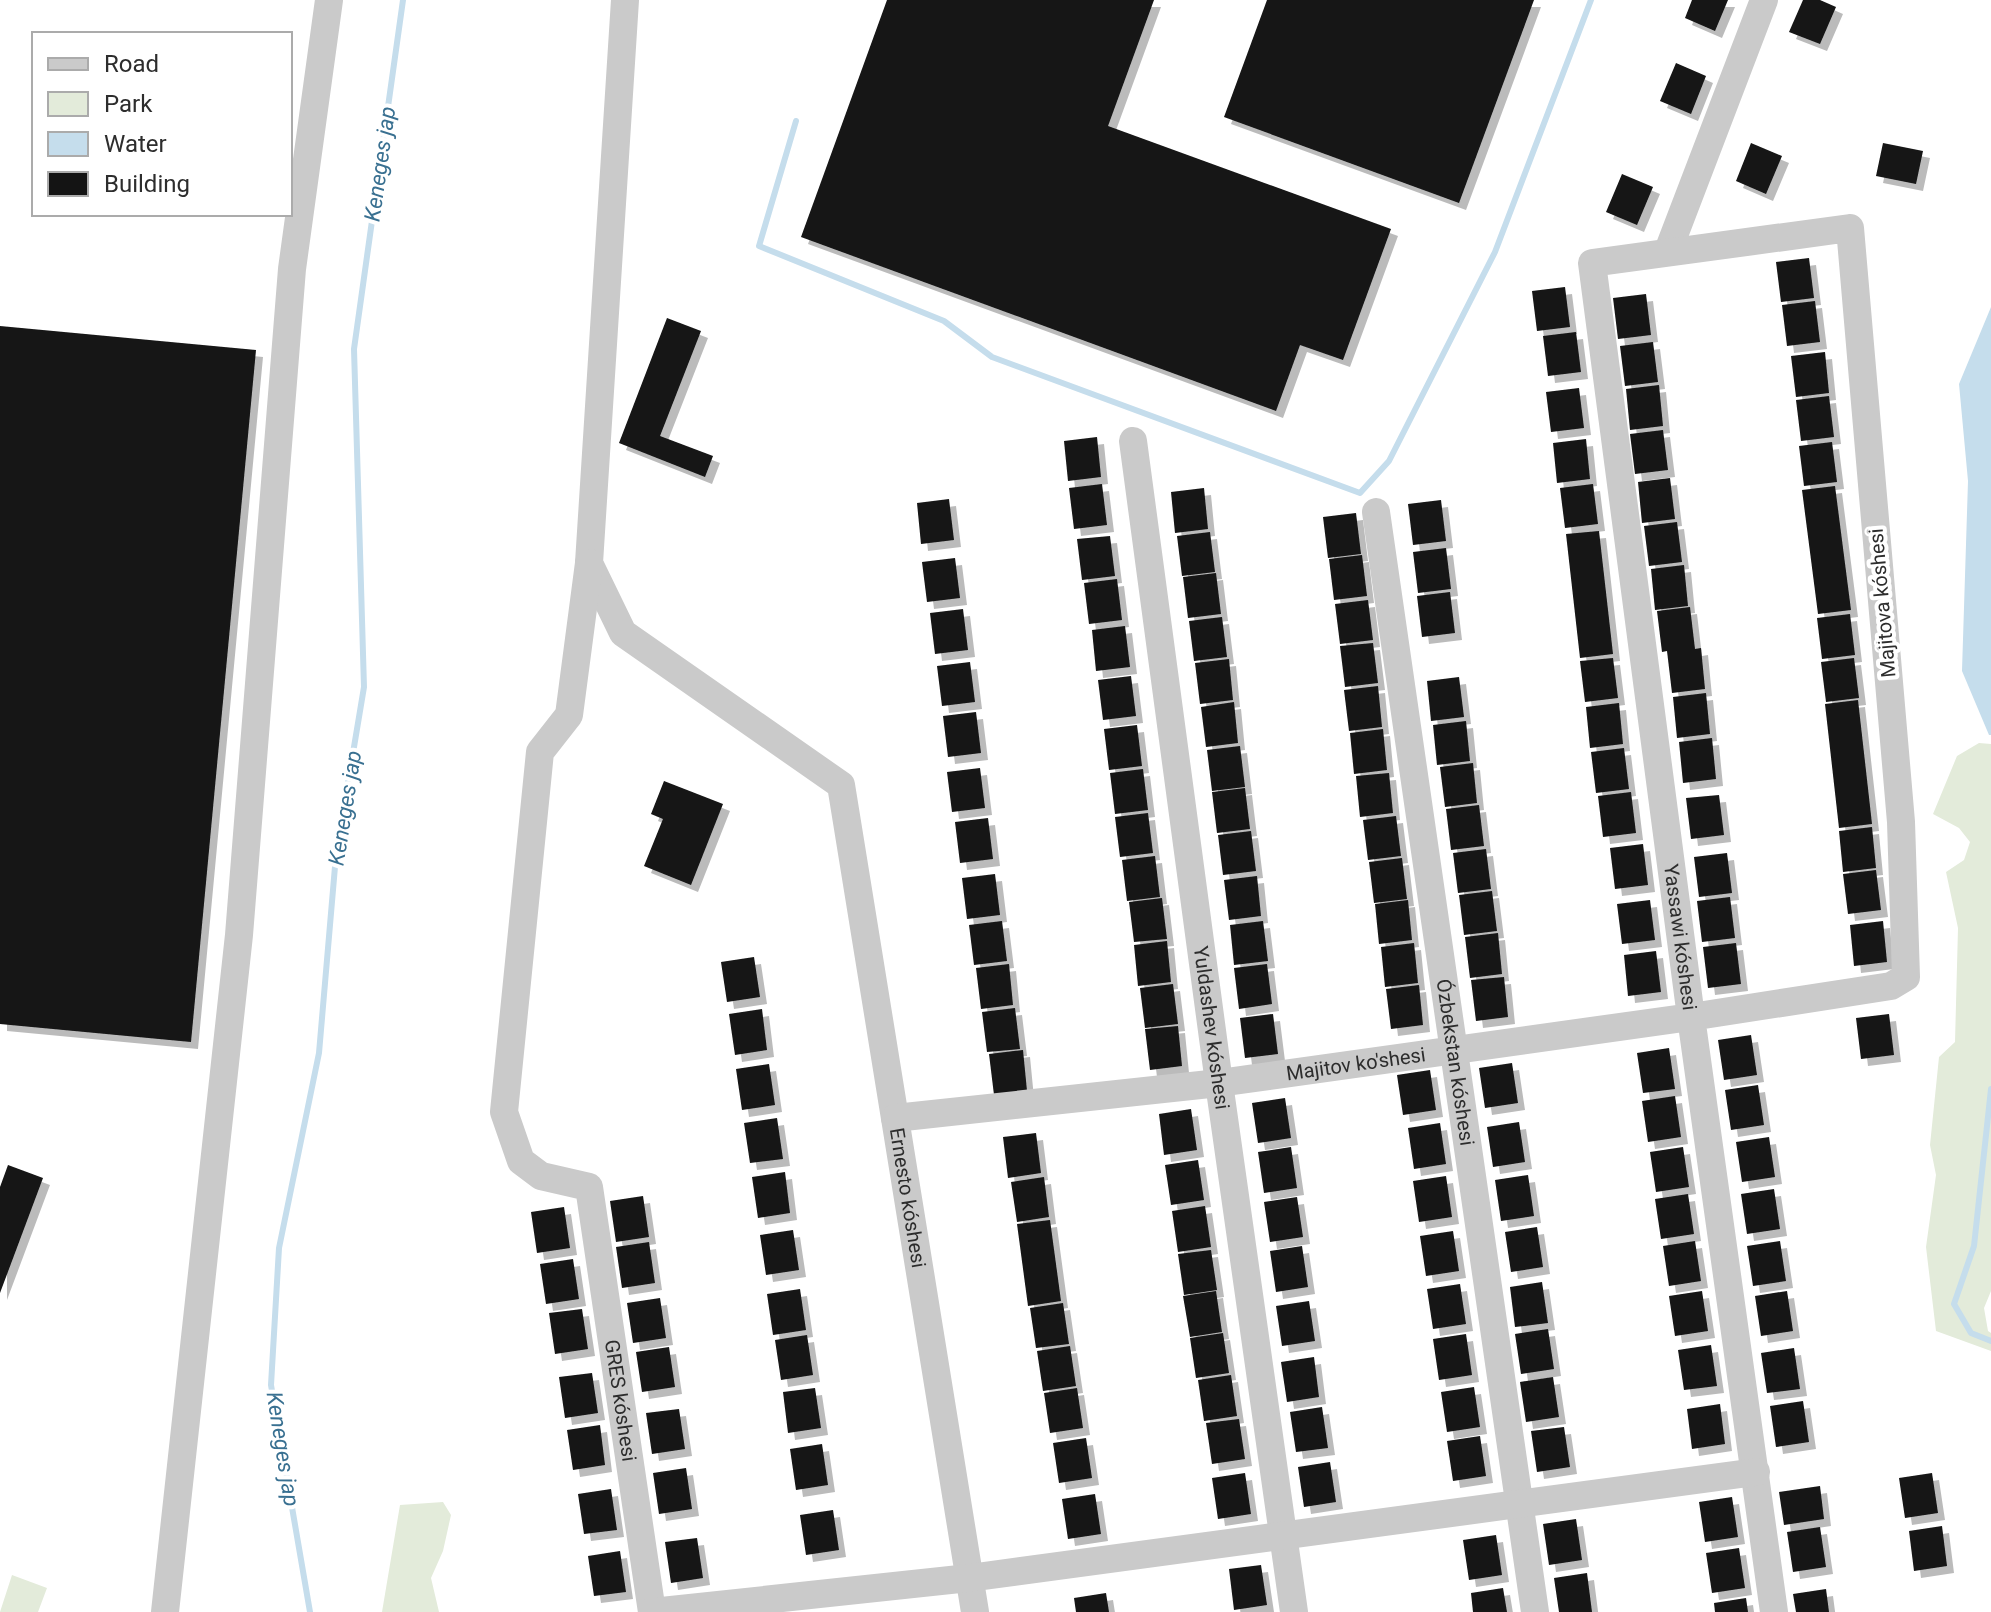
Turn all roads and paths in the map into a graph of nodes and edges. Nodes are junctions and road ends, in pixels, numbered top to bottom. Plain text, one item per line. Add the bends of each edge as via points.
1 (329, 0) edge
2 (625, 0) edge
3 (1764, 0) edge
4 (1668, 251) junction
5 (1133, 441) dead end
6 (1376, 512) dead end
7 (589, 563) junction
8 (1906, 977) joint
9 (1691, 1017) junction
10 (1453, 1051) junction
11 (1219, 1083) junction
12 (895, 1118) junction
13 (1756, 1472) junction
14 (1520, 1505) junction
15 (1283, 1537) junction
16 (969, 1578) junction
17 (165, 1612) edge
18 (652, 1612) edge
19 (975, 1612) edge
20 (1294, 1612) edge
21 (1535, 1612) edge
22 (1774, 1612) edge

1 - 17 street via 292,269 239,935
2 - 7 street
3 - 4 street
4 - 8 street, Majitova kóshesi via 1850,228 1901,822
4 - 9 street, Yassawi kóshesi via 1592,263
5 - 11 street, Yuldashev kóshesi
6 - 10 street, Ózbekstan kóshesi
7 - 12 street, Ernesto kóshesi via 623,633 841,785
7 - 18 street, GRES kóshesi via 569,715 540,752 504,1112 521,1161 541,1176 589,1187
8 - 9 street, Majitov ko'shesi via 1891,986
9 - 10 street, Majitov ko'shesi
9 - 13 street, Yassawi kóshesi
10 - 11 street, Majitov ko'shesi
10 - 14 street, Ózbekstan kóshesi
11 - 12 street, Majitov ko'shesi
11 - 15 street, Yuldashev kóshesi
12 - 16 street, Ernesto kóshesi
13 - 14 street
13 - 22 street, Yassawi kóshesi
14 - 15 street
14 - 21 street, Ózbekstan kóshesi
15 - 16 street
15 - 20 street, Yuldashev kóshesi
16 - 18 street
16 - 19 street, Ernesto kóshesi

